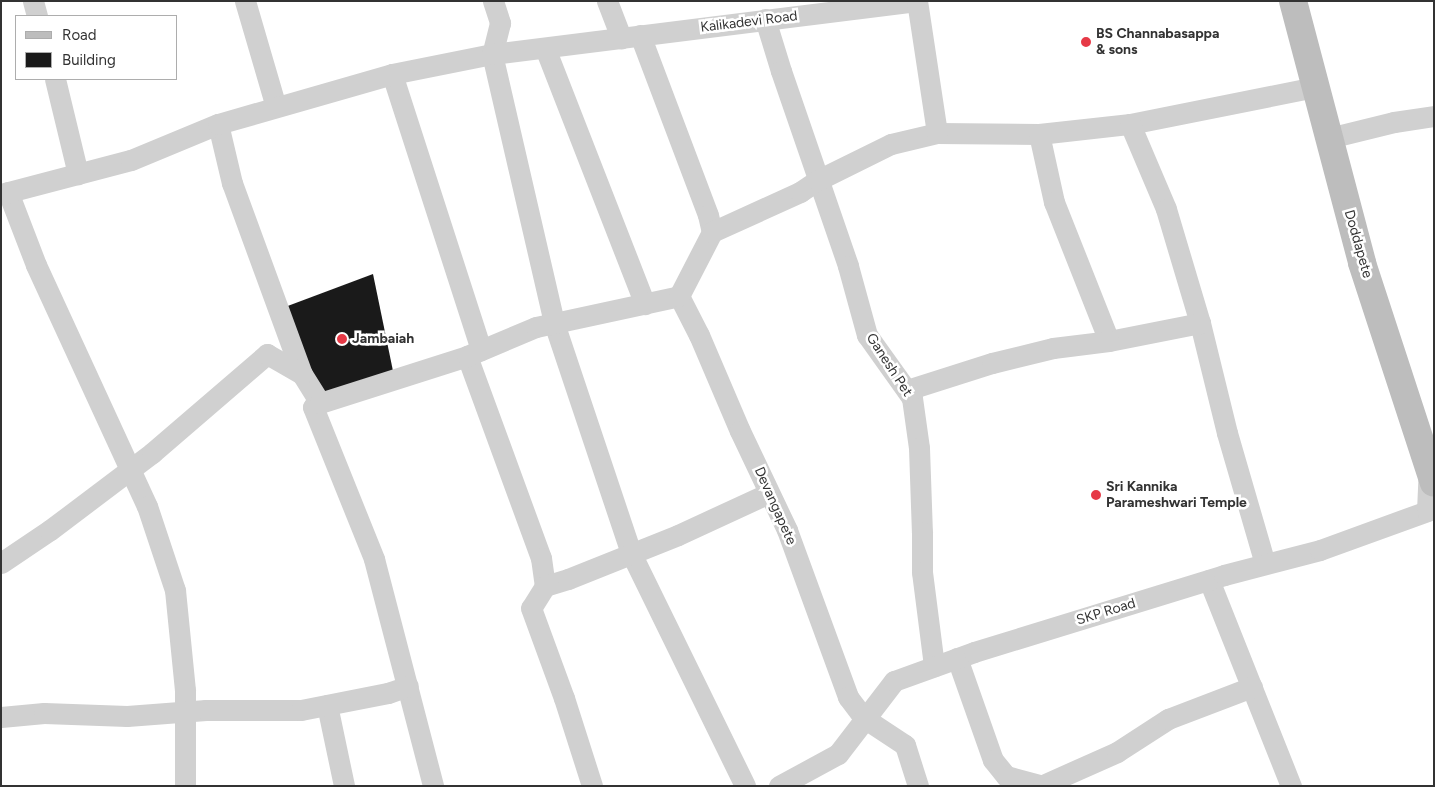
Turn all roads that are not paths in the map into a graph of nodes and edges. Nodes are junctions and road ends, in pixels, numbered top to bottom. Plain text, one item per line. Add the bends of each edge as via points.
1 (32, 1) edge
2 (245, 1) edge
3 (493, 1) edge
4 (607, 1) edge
5 (917, 1) edge
6 (1293, 1) edge
7 (37, 15) edge
8 (765, 19) junction
9 (630, 37) junction
10 (545, 48) junction
11 (492, 54) junction
12 (392, 74) junction
13 (55, 80) edge
14 (1316, 87) junction
15 (276, 107) junction
16 (1434, 116) edge
17 (218, 124) junction
18 (1130, 124) junction
19 (937, 133) junction
20 (1039, 134) junction
21 (1329, 138) junction
22 (78, 174) junction
23 (818, 180) junction
24 (5, 193) edge
25 (712, 232) junction
26 (679, 296) junction
27 (645, 304) junction
28 (554, 323) junction
29 (1200, 323) junction
30 (1109, 341) junction
31 (474, 353) junction
32 (302, 374) junction
33 (907, 390) junction
34 (320, 403) junction
35 (131, 470) junction
36 (1432, 471) edge
37 (769, 493) junction
38 (631, 553) junction
39 (1, 563) edge
40 (1264, 564) junction
41 (1209, 580) junction
42 (545, 586) junction
43 (957, 658) junction
44 (934, 666) junction
45 (408, 686) junction
46 (1252, 687) junction
47 (328, 705) junction
48 (185, 711) junction
49 (1, 716) edge
50 (864, 718) junction
51 (1044, 785) edge
52 (185, 786) edge
53 (344, 786) edge
54 (434, 786) edge
55 (592, 786) edge
56 (745, 786) edge
57 (779, 786) edge
58 (918, 786) edge
59 (1291, 786) edge

1 - 7 street
2 - 15 street
3 - 11 street via 500,23
4 - 9 street
5 - 8 street, Kalikadevi Road
5 - 19 street
6 - 14 street, Doddapete
8 - 9 street, Kalikadevi Road
8 - 23 street, Ganesh Pet
9 - 10 street, Kalikadevi Road
9 - 25 street via 708,215
10 - 11 street, Kalikadevi Road
10 - 27 street
11 - 12 street, Kalikadevi Road
11 - 28 street
12 - 15 street, Kalikadevi Road
12 - 31 street
13 - 22 street
14 - 18 street
14 - 21 street, Doddapete
15 - 17 street, Kalikadevi Road
16 - 21 street
17 - 22 street, Kalikadevi Road via 131,160
17 - 32 street via 232,183
18 - 20 street
18 - 29 street via 1166,209
19 - 20 street
19 - 23 street via 891,144
20 - 30 street via 1054,202
21 - 36 street, Doddapete via 1362,264
22 - 24 street, Kalikadevi Road
23 - 25 street via 800,192
23 - 33 street, Ganesh Pet via 848,266 867,334
24 - 35 street
25 - 26 street
26 - 27 street
26 - 37 street, Devangapete
27 - 28 street
28 - 31 street via 536,327
28 - 38 street
29 - 30 street
29 - 40 street
30 - 33 street via 1053,348
31 - 34 street
31 - 42 street via 541,558
32 - 34 street
32 - 35 street via 267,354
33 - 44 street, Ganesh Pet via 912,398 919,448 922,572
34 - 45 street via 313,407 374,560
35 - 39 street
35 - 48 street via 147,506 175,590
36 - 40 street, SKP Road via 1427,511 1320,550
37 - 38 street
37 - 50 street, Devangapete via 787,530 848,697
38 - 42 street
38 - 56 street
40 - 41 street, SKP Road
41 - 43 street, SKP Road
41 - 46 street
42 - 55 street via 531,608
43 - 44 street, SKP Road
43 - 51 street via 993,760 1006,776
44 - 50 street, SKP Road via 894,681
45 - 47 street
45 - 54 street
46 - 51 street via 1168,719 1117,752
46 - 59 street
47 - 48 street via 301,710
47 - 53 street
48 - 49 street via 127,716 44,713
48 - 52 street
50 - 57 street, SKP Road via 838,754
50 - 58 street, Devangapete via 905,745

